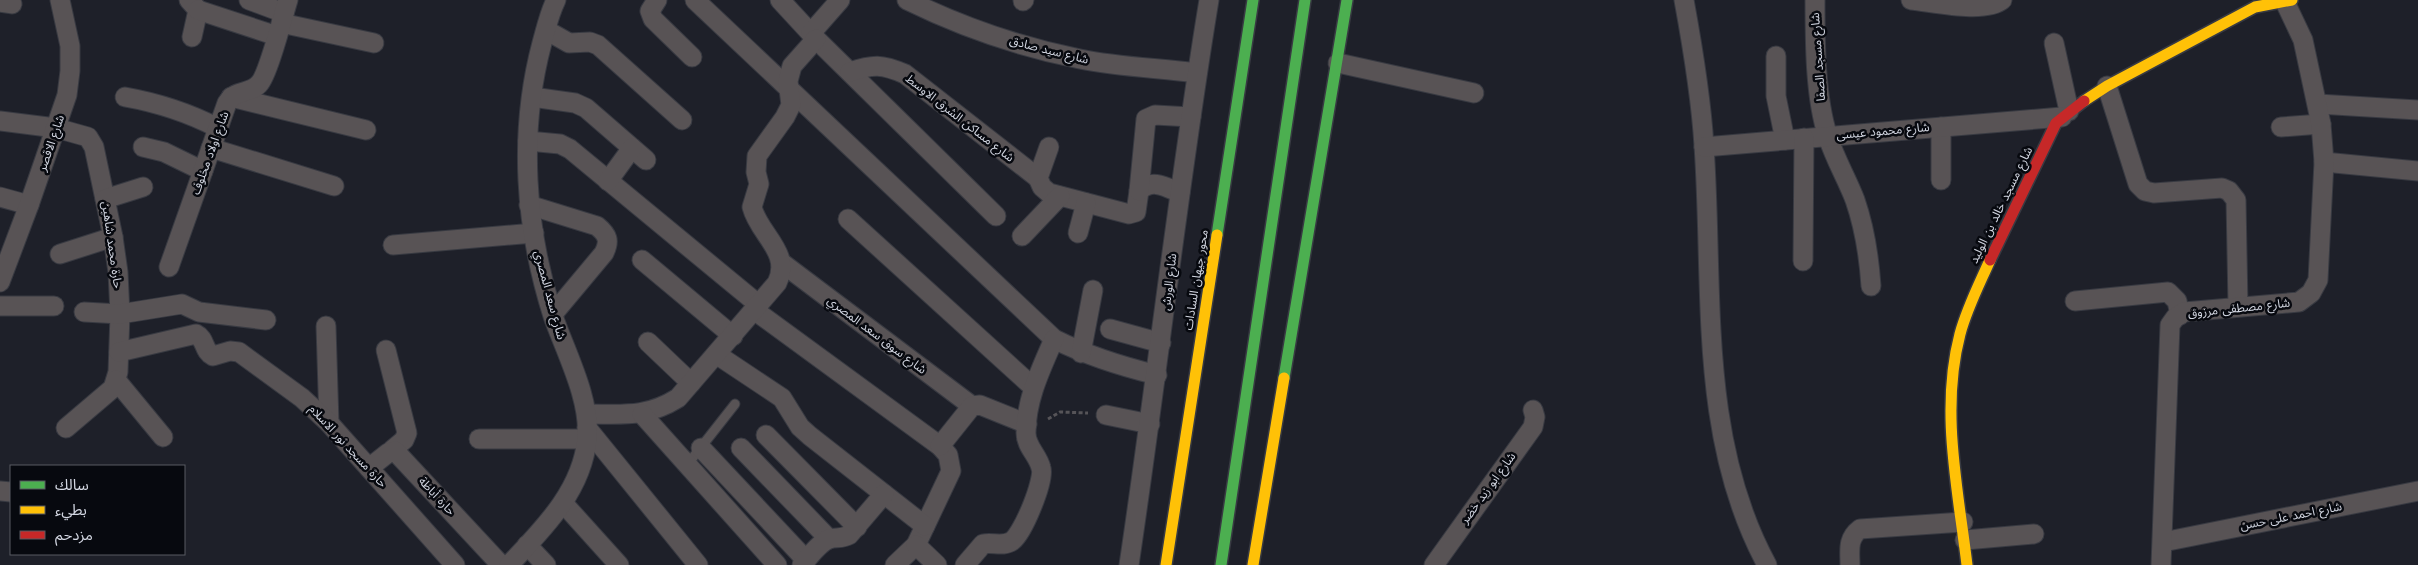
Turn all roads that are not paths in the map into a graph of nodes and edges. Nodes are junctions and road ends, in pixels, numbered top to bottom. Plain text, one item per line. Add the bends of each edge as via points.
1 (60, 0) edge
2 (248, 0) edge
3 (657, 0) edge
4 (695, 0) edge
5 (780, 0) edge
6 (840, 0) edge
7 (907, 0) edge
8 (1209, 0) edge
9 (1253, 0) edge
10 (1305, 0) edge
11 (1347, 0) edge
12 (1684, 0) edge
13 (1815, 0) edge
14 (1911, 0) edge
15 (2002, 0) edge
16 (2289, 1) edge
17 (556, 3) edge
18 (2255, 4) edge
19 (193, 5) edge
20 (283, 18) edge
21 (546, 30) junction
22 (813, 36) junction
23 (192, 37) dead end
24 (374, 43) dead end
25 (2054, 43) dead end
26 (1776, 56) dead end
27 (692, 57) dead end
28 (1338, 63) junction
29 (850, 72) junction
30 (1197, 73) junction
31 (2107, 86) junction
32 (790, 92) junction
33 (1474, 93) dead end
34 (125, 97) dead end
35 (231, 97) junction
36 (532, 97) junction
37 (2318, 104) junction
38 (2418, 110) edge
39 (2066, 114) junction
40 (1191, 117) junction
41 (682, 120) dead end
42 (0, 122) edge
43 (2321, 124) junction
44 (1941, 127) junction
45 (2281, 127) dead end
46 (56, 128) junction
47 (218, 128) junction
48 (366, 130) dead end
49 (1828, 136) junction
50 (1804, 138) junction
51 (1785, 140) junction
52 (528, 141) junction
53 (143, 147) dead end
54 (1049, 147) dead end
55 (1704, 147) junction
56 (211, 148) junction
57 (2324, 162) junction
58 (203, 171) junction
59 (2418, 171) edge
60 (1038, 178) junction
61 (1941, 180) dead end
62 (608, 181) junction
63 (334, 186) dead end
64 (143, 187) dead end
65 (1140, 191) junction
66 (1180, 193) junction
67 (1060, 196) junction
68 (0, 197) edge
69 (105, 199) junction
70 (1086, 203) junction
71 (29, 205) junction
72 (529, 205) junction
73 (996, 216) dead end
74 (848, 219) dead end
75 (534, 233) junction
76 (1078, 233) dead end
77 (1022, 236) dead end
78 (113, 237) junction
79 (7, 242) edge
80 (393, 245) dead end
81 (60, 254) dead end
82 (642, 260) dead end
83 (1804, 260) dead end
84 (782, 264) junction
85 (169, 267) dead end
86 (1, 275) edge
87 (1871, 286) dead end
88 (1093, 290) dead end
89 (2075, 301) dead end
90 (0, 306) edge
91 (54, 306) dead end
92 (2238, 306) junction
93 (756, 308) junction
94 (84, 312) dead end
95 (120, 314) junction
96 (553, 314) junction
97 (2180, 315) junction
98 (266, 320) dead end
99 (326, 326) dead end
100 (1110, 329) dead end
101 (733, 336) junction
102 (1054, 339) junction
103 (648, 342) dead end
104 (1161, 344) junction
105 (386, 350) dead end
106 (119, 352) junction
107 (1081, 353) junction
108 (716, 354) junction
109 (1157, 375) junction
110 (116, 380) junction
111 (691, 383) junction
112 (1033, 387) junction
113 (735, 404) dead end
114 (972, 406) junction
115 (1533, 410) dead end
116 (642, 414) junction
117 (1106, 415) road end
118 (329, 422) junction
119 (1027, 424) junction
120 (1150, 424) junction
121 (587, 427) junction
122 (66, 428) dead end
123 (766, 435) dead end
124 (163, 437) dead end
125 (479, 439) dead end
126 (940, 446) junction
127 (701, 448) junction
128 (741, 448) dead end
129 (392, 450) junction
130 (687, 465) junction
131 (369, 468) junction
132 (2418, 491) edge
133 (884, 494) junction
134 (564, 502) junction
135 (925, 526) junction
136 (857, 527) junction
137 (1964, 531) junction
138 (2034, 534) dead end
139 (828, 539) junction
140 (2163, 542) junction
141 (916, 544) junction
142 (527, 545) junction
143 (804, 562) edge
144 (455, 565) edge
145 (501, 565) edge
146 (509, 565) edge
147 (546, 565) edge
148 (619, 565) edge
149 (698, 565) edge
150 (777, 565) edge
151 (896, 565) edge
152 (937, 565) edge
153 (965, 565) edge
154 (1129, 565) edge
155 (1166, 565) edge
156 (1222, 565) edge
157 (1253, 565) edge
158 (1434, 565) edge
159 (1767, 565) edge
160 (1850, 565) edge
161 (1968, 565) edge
162 (2161, 565) edge

1 - 46 street, شارع الاقصر via 70,46 70,71
2 - 20 street
3 - 27 street via 650,11 653,19
4 - 32 street
5 - 22 street
6 - 22 street
7 - 30 street, شارع سيد صادق via 978,31 1028,46 1081,59
8 - 30 street, شارع الورش
9 - 155 street, محور جيهان السادات
10 - 156 street
11 - 28 street
12 - 55 street via 1697,68
13 - 49 street, شارع مسجد الصفا via 1814,40
14 - 15 street via 1983,7 1996,5
16 - 18 street, شارع مسجد خالد بن الوليد
16 - 37 street, شارع مصطفى مرزوق via 2303,40
17 - 21 street, شارع سعد المصري
18 - 31 street, شارع مسجد خالد بن الوليد
19 - 20 street
19 - 23 street
20 - 24 street
20 - 35 street, شارع اولاد مخلوف via 263,80 252,90
21 - 36 street, شارع سعد المصري
21 - 41 street via 569,43 598,45
22 - 29 street
22 - 32 street via 792,66 788,81
25 - 39 street
26 - 51 street via 1776,96
28 - 33 street
28 - 157 street
29 - 60 street, شارع مساكن الشرق الاوسط via 868,66 886,66 904,74
29 - 73 street
30 - 40 street, شارع الورش
31 - 39 street, شارع مسجد خالد بن الوليد
31 - 92 street via 2138,184 2145,191 2222,188 2236,200
32 - 84 street via 791,105 786,117 757,156 759,184 752,208
32 - 102 street
34 - 47 street via 189,113
35 - 47 street, شارع اولاد مخلوف
35 - 48 street
36 - 52 street, شارع سعد المصري
36 - 62 street via 575,103 586,108 639,154
37 - 38 street
37 - 43 street, شارع مصطفى مرزوق
39 - 44 street, شارع محمود عيسى
39 - 137 street, شارع مسجد خالد بن الوليد via 2056,123 1986,268 1960,335 1950,406
40 - 65 street via 1155,115 1146,119
40 - 66 street, شارع الورش
42 - 46 street
43 - 45 street
43 - 57 street, شارع مصطفى مرزوق
44 - 49 street, شارع محمود عيسى
44 - 61 street
46 - 69 street, حارة محمد شاهين via 83,134 92,141
46 - 71 street, شارع الاقصر
47 - 56 street, شارع اولاد مخلوف
49 - 50 street, شارع محمود عيسى
49 - 87 street, شارع مسجد الصفا via 1862,221
50 - 51 street, شارع محمود عيسى
50 - 83 street
51 - 55 street, شارع محمود عيسى
52 - 62 street via 560,144 570,149
52 - 72 street, شارع سعد المصري
53 - 58 street via 164,152
54 - 60 street
55 - 159 street via 1714,385 1727,462 1752,537
56 - 58 street, شارع اولاد مخلوف
56 - 63 street
57 - 59 street
57 - 92 street, شارع مصطفى مرزوق via 2318,280 2311,293 2299,302
58 - 85 street, شارع اولاد مخلوف
60 - 67 street, شارع مساكن الشرق الاوسط via 1049,193
62 - 93 street
64 - 69 street
65 - 66 street via 1155,183
65 - 70 street, شارع مساكن الشرق الاوسط via 1137,209 1132,214
66 - 104 street, شارع الورش
67 - 70 street, شارع مساكن الشرق الاوسط
67 - 77 street
68 - 71 street
69 - 78 street, حارة محمد شاهين
70 - 76 street
71 - 79 street, شارع الاقصر
72 - 75 street, شارع سعد المصري
72 - 96 street via 597,226 606,233 609,243
74 - 112 street
75 - 80 street
75 - 96 street, شارع سعد المصري
78 - 81 street
78 - 95 street, حارة محمد شاهين
79 - 86 street, شارع الاقصر
82 - 101 street
84 - 93 street via 777,283
84 - 114 street, شارع سوق سعد المصري
88 - 107 street
89 - 97 street via 2168,292 2177,301
90 - 91 street
92 - 97 street, شارع مصطفى مرزوق
93 - 101 street
93 - 126 street
94 - 95 street
95 - 98 street via 182,304 199,312
95 - 106 street, حارة محمد شاهين
96 - 121 street, شارع سعد المصري
97 - 140 street, شارع مصطفى مرزوق via 2170,325
99 - 118 street
100 - 104 street
101 - 108 street
102 - 107 street
102 - 112 street
103 - 111 street
104 - 109 street, شارع الورش
105 - 129 street via 407,433
106 - 110 street, حارة محمد شاهين
106 - 118 street, حارة مسجد نور الاسلام via 196,334 203,340 209,354 239,352 273,375
107 - 109 street via 1109,364
108 - 111 street
108 - 133 street via 782,398 800,428
109 - 120 street, شارع الورش
110 - 122 street via 112,388
110 - 124 street
111 - 116 street via 678,398 661,409
112 - 119 street
113 - 127 lane
114 - 119 street via 980,404
114 - 126 street
115 - 158 street, شارع ابو زيد خضر via 1533,427
116 - 121 street
116 - 130 street
117 - 120 street
118 - 131 street, حارة مسجد نور الاسلام
119 - 153 street via 1028,443 1043,475 1018,534 1012,541 1002,544 983,544
120 - 154 street, شارع الورش
121 - 125 street
121 - 134 street, شارع سعد المصري via 583,463
121 - 149 street
123 - 136 street
126 - 135 street via 948,455 951,471
127 - 130 lane
127 - 143 street
128 - 139 street
129 - 131 street
129 - 145 street, حارة أباظة
130 - 150 street
131 - 144 street, حارة مسجد نور الاسلام
132 - 140 street, شارع احمد على حسن
133 - 135 street
133 - 136 street
134 - 142 street, شارع سعد المصري
134 - 148 street
135 - 141 street
136 - 139 street via 843,538
137 - 138 street
137 - 160 street via 1860,529 1849,544
137 - 161 street, شارع مسجد خالد بن الوليد
139 - 143 street
140 - 162 street, شارع مصطفى مرزوق
141 - 151 street
141 - 152 street
142 - 146 street, شارع سعد المصري
142 - 147 street

